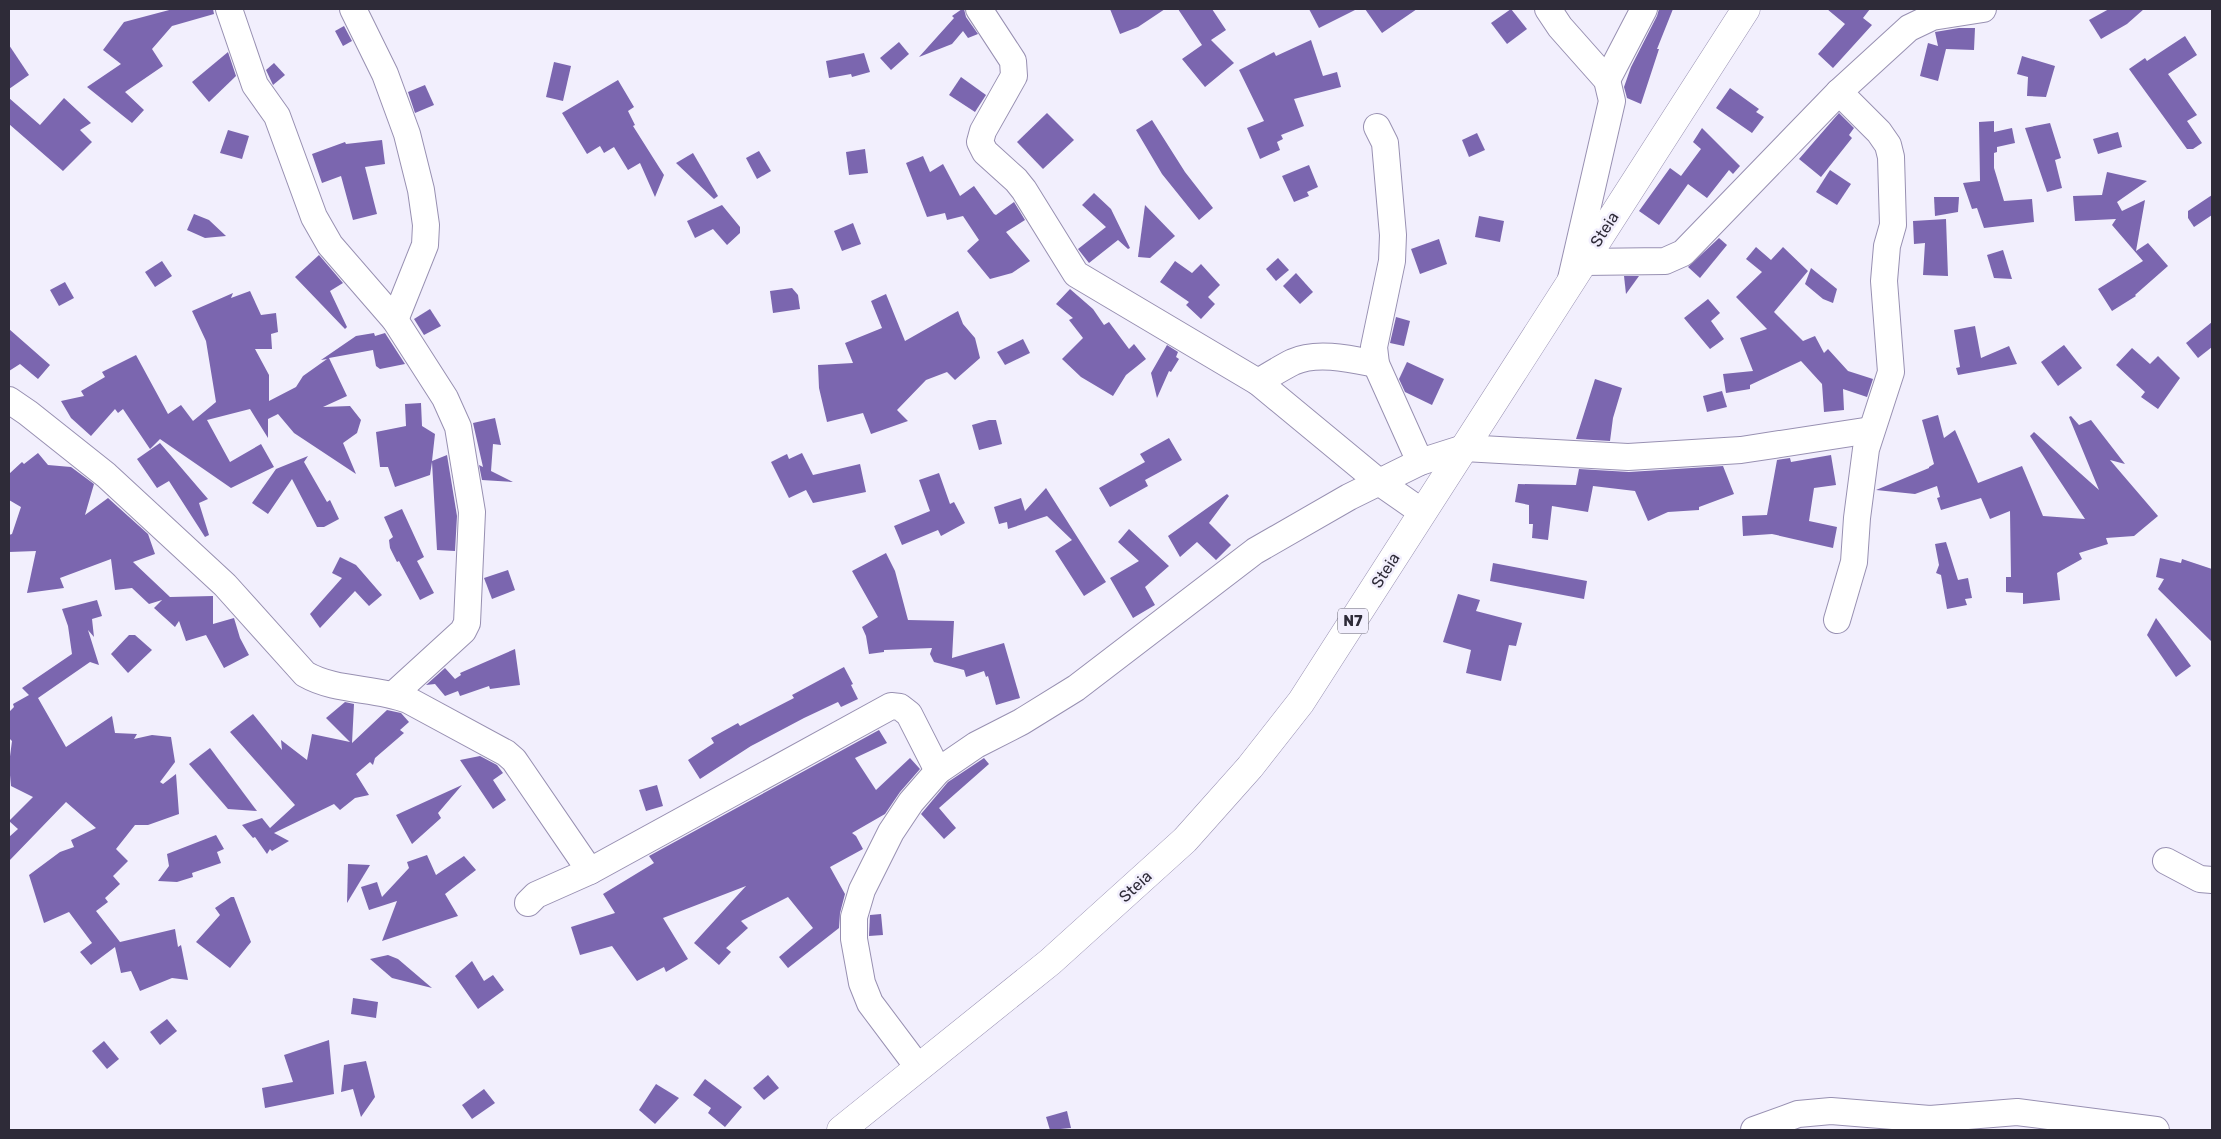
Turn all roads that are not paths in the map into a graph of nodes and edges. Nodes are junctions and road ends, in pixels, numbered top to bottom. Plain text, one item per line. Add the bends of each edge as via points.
1 (229, 9) edge
2 (353, 9) edge
3 (979, 9) edge
4 (1548, 9) edge
5 (1644, 9) edge
6 (1746, 9) edge
7 (1983, 9) edge
8 (1607, 80) junction
9 (1839, 92) junction
10 (1377, 127) dead end
11 (1576, 272) junction
12 (395, 320) junction
13 (1376, 364) junction
14 (1258, 382) junction
15 (9, 400) edge
16 (1871, 430) junction
17 (1464, 448) junction
18 (1420, 462) junction
19 (1379, 482) junction
20 (1422, 512) junction
21 (1837, 620) dead end
22 (394, 694) junction
23 (938, 771) junction
24 (2166, 861) dead end
25 (590, 871) junction
26 (2212, 880) edge
27 (528, 902) dead end
28 (918, 1067) junction
29 (852, 1127) edge
30 (1754, 1130) edge
31 (2156, 1130) edge

1 - 12 street via 255,85 277,116 314,217 330,244
2 - 12 street via 385,74 407,134 426,224 425,245
3 - 14 street via 1015,68 1014,76 982,131 980,142 985,152 1024,190 1068,264 1086,282
4 - 8 street
5 - 8 street
6 - 11 main road, Steia / N7
7 - 9 street via 1932,17 1909,28
8 - 11 street via 1612,101
9 - 11 street via 1683,253 1665,261
9 - 16 street via 1879,132 1891,157 1893,225 1887,246 1884,281 1891,372
10 - 13 street via 1384,143 1393,235 1392,261 1374,347
11 - 17 main road, Steia / N7
12 - 22 street via 445,398 458,427 472,512 467,623 463,631
13 - 14 street via 1324,357 1295,361
13 - 18 street
14 - 19 street
15 - 22 street via 106,475 226,585 305,674 318,682
16 - 17 street via 1741,450 1628,457
16 - 21 street via 1856,518 1854,562
17 - 18 street
17 - 20 main road, Steia / N7
18 - 19 street
19 - 20 street
19 - 23 street via 1255,551 1076,688 976,745
20 - 28 main road, Steia / N7 via 1301,702 1250,767 1185,840 1050,962
22 - 25 street via 514,760
23 - 25 street via 908,714 900,707 891,706
23 - 28 street via 891,832 862,890 854,917 857,963 870,1003
24 - 26 street via 2200,879
25 - 27 street via 536,895
28 - 29 main road, Steia / N7
30 - 31 street via 1798,1114 1830,1110 1930,1119 2017,1112

